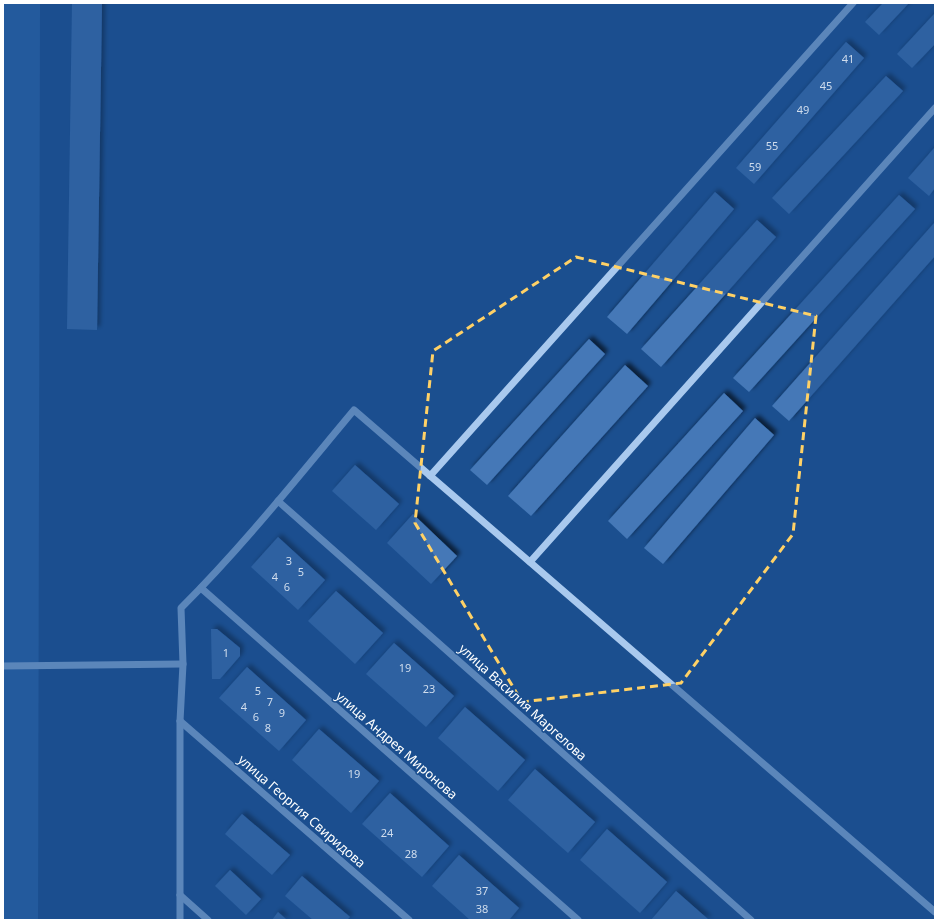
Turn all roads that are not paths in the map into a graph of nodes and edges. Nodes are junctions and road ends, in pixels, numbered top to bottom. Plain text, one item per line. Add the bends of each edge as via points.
1 (852, 3) edge
2 (935, 108) edge
3 (430, 476) junction
4 (278, 501) junction
5 (530, 562) junction
6 (201, 588) junction
7 (183, 664) junction
8 (3, 666) edge
9 (180, 721) junction
10 (180, 895) junction
11 (935, 912) edge
12 (180, 920) edge
13 (208, 920) edge
14 (409, 920) edge
15 (578, 920) edge
16 (752, 920) edge

1 - 3 street
2 - 5 street
3 - 4 street via 354,410
3 - 5 street
4 - 6 street
4 - 16 street, улица Василия Маргелова
5 - 11 street
6 - 7 street via 181,608
6 - 15 street, улица Андрея Миронова
7 - 8 street
7 - 9 street
9 - 10 street
9 - 14 street, улица Георгия Свиридова
10 - 12 street
10 - 13 street

